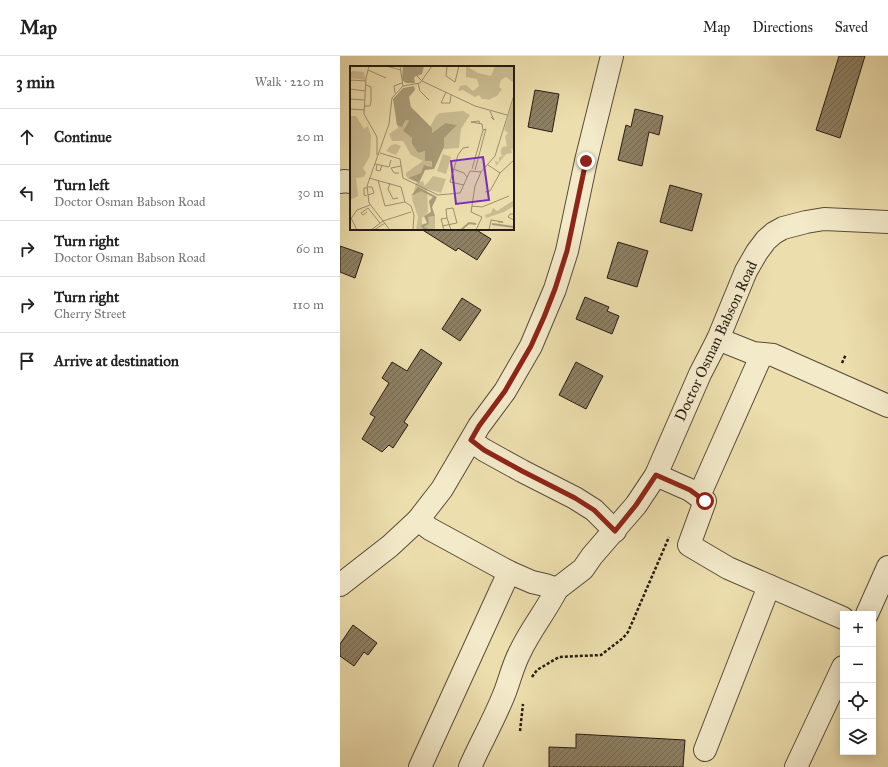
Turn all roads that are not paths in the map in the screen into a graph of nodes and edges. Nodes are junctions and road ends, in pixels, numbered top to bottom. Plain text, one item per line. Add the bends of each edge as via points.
1 (612, 56) edge
2 (340, 182) edge
3 (350, 182) edge
4 (888, 222) edge
5 (718, 339) junction
6 (762, 354) junction
7 (888, 406) edge
8 (471, 440) junction
9 (656, 475) junction
10 (699, 496) junction
11 (418, 520) junction
12 (615, 531) junction
13 (888, 567) edge
14 (509, 572) junction
15 (340, 585) edge
16 (769, 586) junction
17 (556, 589) junction
18 (868, 611) edge
19 (840, 617) edge
20 (840, 673) edge
21 (705, 750) dead end
22 (420, 767) edge
23 (470, 767) edge
24 (796, 767) edge

1 - 8 street via 567,251 555,289 531,346 505,391
2 - 3 street
4 - 5 street, Doctor Osman Babson Road via 824,219 792,224 774,232 757,252 746,271
5 - 6 street
5 - 9 street, Doctor Osman Babson Road
6 - 7 street via 774,355
6 - 10 street
8 - 11 street via 442,489
8 - 12 street via 484,450 594,510
9 - 10 street
9 - 12 street, Doctor Osman Babson Road
10 - 16 street via 705,501 689,545 728,568
11 - 14 street
11 - 15 street via 390,546
12 - 17 street, Doctor Osman Babson Road via 582,569
13 - 18 street
14 - 17 street
14 - 22 street
16 - 19 street
16 - 21 street
17 - 23 street via 513,666 505,692
20 - 24 street

